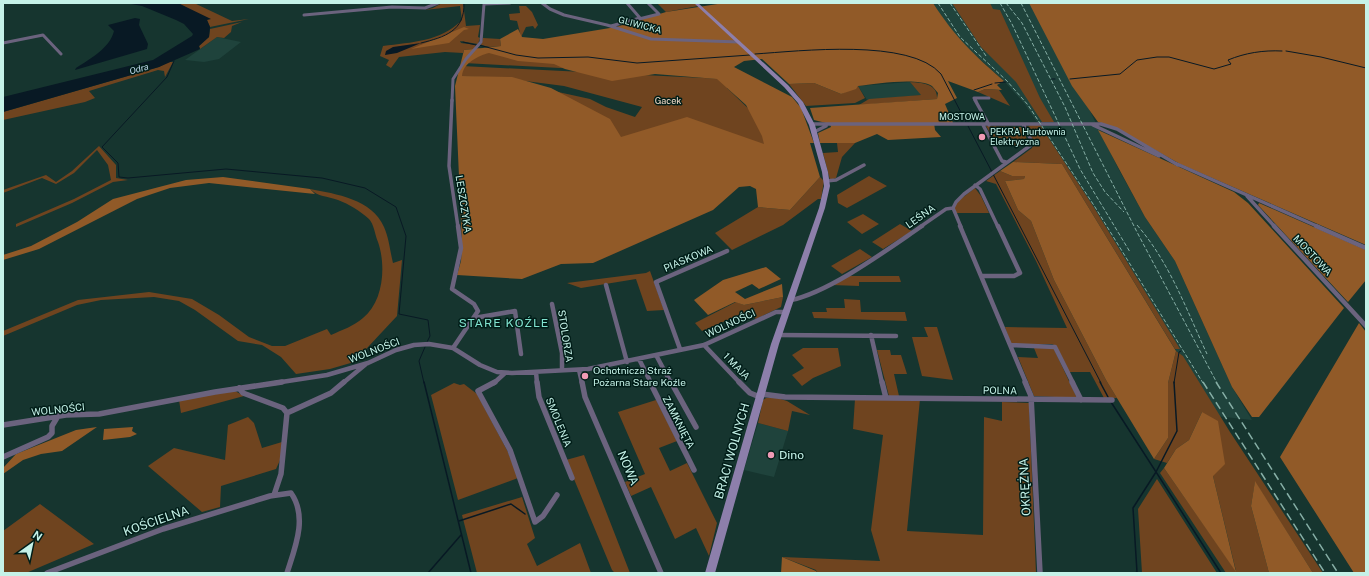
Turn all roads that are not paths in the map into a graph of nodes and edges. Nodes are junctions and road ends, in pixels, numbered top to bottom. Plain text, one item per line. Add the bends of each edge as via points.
1 (438, 3) edge
2 (510, 3) edge
3 (542, 3) edge
4 (627, 3) edge
5 (648, 3) edge
6 (696, 3) edge
7 (484, 4) edge
8 (304, 15) dead end
9 (639, 17) junction
10 (615, 26) junction
11 (739, 42) junction
12 (3, 43) edge
13 (61, 54) dead end
14 (989, 98) dead end
15 (812, 124) junction
16 (1023, 124) junction
17 (1092, 124) junction
18 (831, 125) junction
19 (983, 125) junction
20 (989, 125) junction
21 (822, 126) junction
22 (814, 132) junction
23 (1006, 162) junction
24 (864, 164) dead end
25 (1178, 165) junction
26 (826, 181) junction
27 (975, 185) junction
28 (1247, 196) junction
29 (953, 208) junction
30 (1366, 248) edge
31 (727, 251) dead end
32 (982, 276) junction
33 (606, 285) dead end
34 (791, 300) junction
35 (552, 304) dead end
36 (786, 312) junction
37 (474, 318) junction
38 (1366, 326) edge
39 (778, 335) junction
40 (871, 335) junction
41 (896, 336) dead end
42 (704, 345) junction
43 (1010, 345) junction
44 (453, 348) junction
45 (680, 349) junction
46 (521, 354) dead end
47 (656, 355) junction
48 (639, 359) junction
49 (627, 362) junction
50 (368, 363) junction
51 (562, 370) junction
52 (579, 370) junction
53 (536, 372) junction
54 (505, 373) junction
55 (240, 388) junction
56 (760, 396) junction
57 (886, 398) junction
58 (1032, 400) junction
59 (1081, 400) junction
60 (1110, 400) dead end
61 (287, 413) junction
62 (58, 416) junction
63 (3, 425) edge
64 (696, 426) dead end
65 (3, 458) edge
66 (694, 470) dead end
67 (572, 478) dead end
68 (274, 495) junction
69 (557, 495) dead end
70 (48, 573) edge
71 (287, 573) edge
72 (661, 573) edge
73 (710, 573) edge
74 (1040, 573) edge

1 - 8 street via 425,8 392,7
2 - 7 street
3 - 10 street, GLIWICKA via 564,16
4 - 9 street
5 - 9 street via 659,14
6 - 11 main road
7 - 37 street, LESZCZYKA via 483,32 479,45 454,77 449,166 461,248 452,289 476,305 478,311
9 - 10 street
10 - 11 street, GLIWICKA via 661,40
11 - 15 main road via 792,92
12 - 13 street via 43,35
14 - 20 street via 974,98
15 - 18 street, MOSTOWA
15 - 21 street, MOSTOWA
15 - 22 main road
16 - 17 street, MOSTOWA
16 - 20 street, MOSTOWA
16 - 23 street, LEŚNA via 1031,145
17 - 25 street, MOSTOWA
17 - 25 street, MOSTOWA via 1113,127
18 - 19 street, MOSTOWA
18 - 21 street, MOSTOWA
19 - 20 street, MOSTOWA
19 - 23 street via 1002,161
21 - 22 street
22 - 26 main road
23 - 27 street, LEŚNA
24 - 26 street via 836,180
25 - 28 street, MOSTOWA
26 - 34 main road, BRACI WOLNYCH via 824,205
27 - 29 street, LEŚNA via 954,202
27 - 32 street via 980,189 1020,273 1014,276
28 - 30 street, MOSTOWA
28 - 38 street, MOSTOWA
29 - 32 street, POLNA
29 - 34 street, LEŚNA via 946,209 902,240 814,292 798,301
31 - 45 street, PIASKOWA via 656,282
32 - 43 street, POLNA
33 - 49 street
34 - 36 main road, BRACI WOLNYCH
35 - 51 street, STOLORZA via 562,353
36 - 39 main road, BRACI WOLNYCH
36 - 42 street, WOLNOŚCI via 776,312
37 - 44 street
37 - 46 street via 515,311
39 - 40 street
39 - 56 main road, BRACI WOLNYCH
40 - 41 street
40 - 57 street
42 - 45 street, WOLNOŚCI
42 - 56 street, 1 MAJA via 750,393
43 - 58 street, POLNA
43 - 59 street via 1055,347
44 - 50 street, WOLNOŚCI via 423,344 396,350
44 - 54 street, WOLNOŚCI via 480,365
45 - 47 street, WOLNOŚCI
47 - 48 street, WOLNOŚCI
47 - 64 street
48 - 49 street, WOLNOŚCI
48 - 66 street, ZAMKNIĘTA
49 - 52 street, WOLNOŚCI
50 - 55 street, WOLNOŚCI via 327,375
50 - 61 street via 331,393
51 - 52 street, WOLNOŚCI
51 - 53 street, WOLNOŚCI
52 - 72 street, NOWA via 585,397
53 - 54 street, WOLNOŚCI
53 - 67 street, SMOLENIA via 539,397
54 - 69 street via 497,381 478,391 510,450 535,522 548,512
55 - 61 street via 243,393 283,408
55 - 62 street, WOLNOŚCI via 104,413
56 - 57 street, POLNA
56 - 73 main road, BRACI WOLNYCH
57 - 58 street, POLNA
58 - 59 street
58 - 74 street, OKRĘŻNA
59 - 60 street
61 - 68 street via 281,474
62 - 63 street, WOLNOŚCI
62 - 65 street via 48,438 27,445
68 - 70 street, KOŚCIELNA via 177,525
68 - 71 street, KOŚCIELNA via 291,493 294,496 300,521

